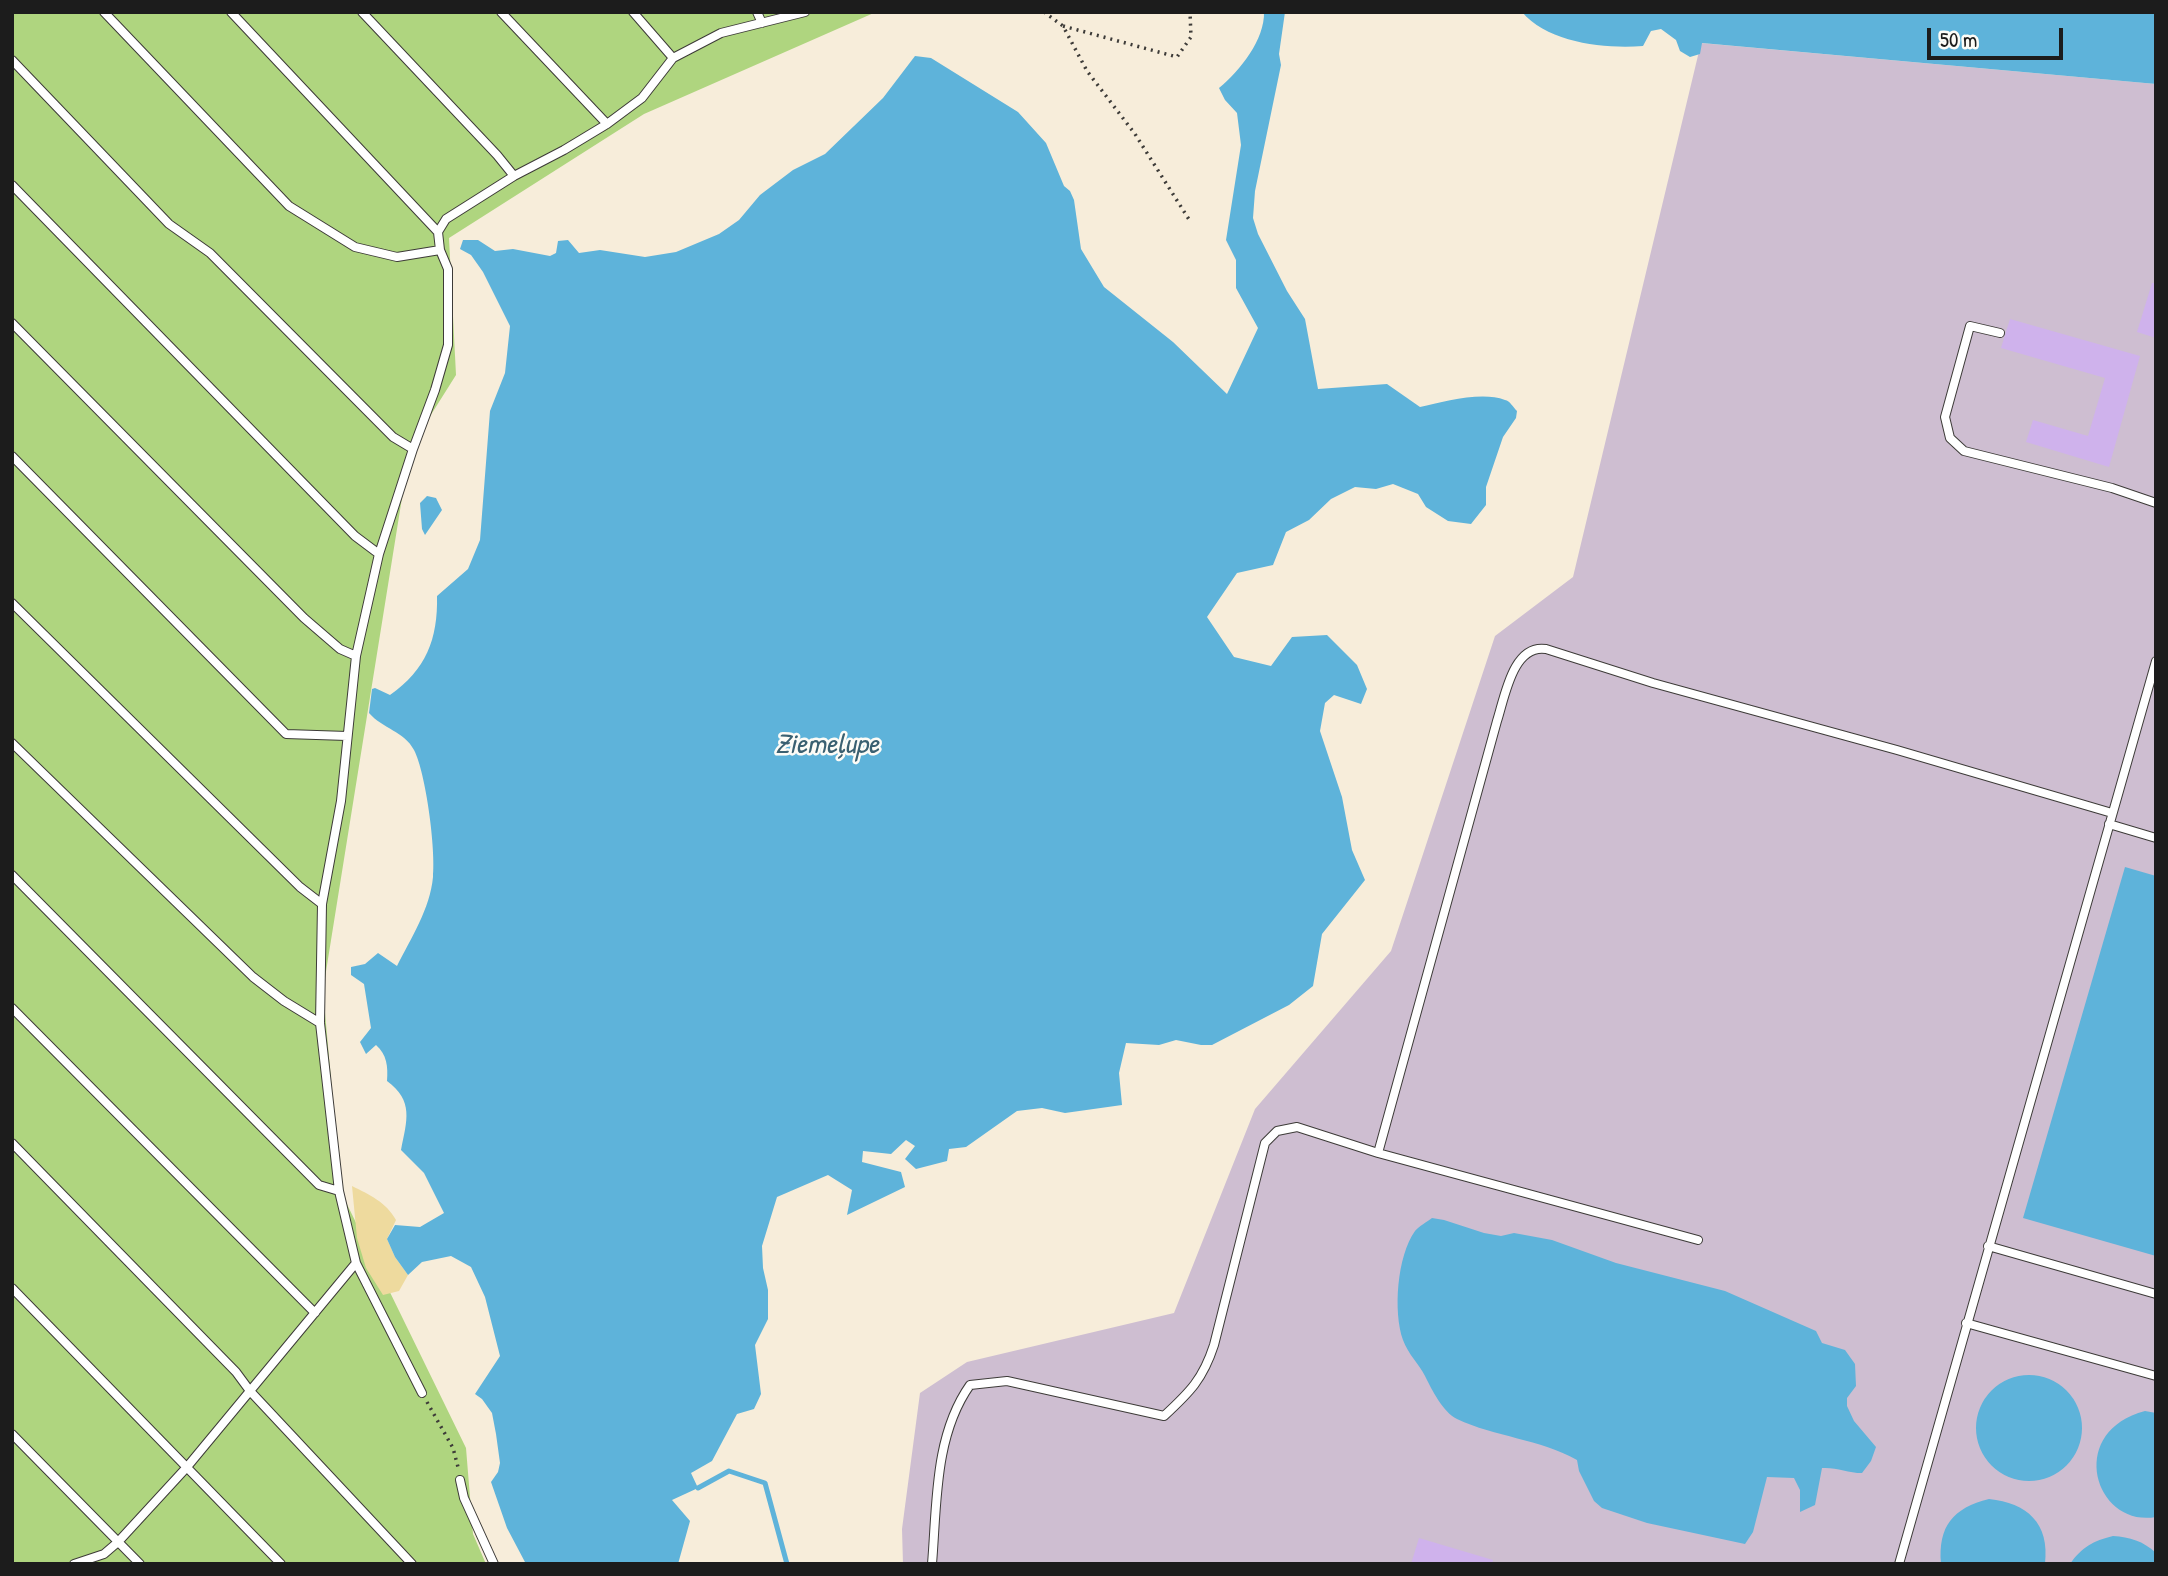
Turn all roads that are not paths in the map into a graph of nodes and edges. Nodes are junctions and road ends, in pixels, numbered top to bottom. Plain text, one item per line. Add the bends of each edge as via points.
1 (104, 12) edge
2 (230, 12) edge
3 (362, 12) edge
4 (501, 12) edge
5 (633, 12) edge
6 (757, 12) edge
7 (806, 12) edge
8 (762, 23) junction
9 (673, 58) junction
10 (12, 60) edge
11 (607, 124) junction
12 (514, 176) junction
13 (12, 185) edge
14 (438, 232) junction
15 (440, 250) junction
16 (12, 323) edge
17 (2000, 333) dead end
18 (413, 449) junction
19 (12, 456) edge
20 (2156, 503) edge
21 (379, 554) junction
22 (12, 603) edge
23 (356, 656) junction
24 (2156, 661) edge
25 (347, 736) junction
26 (12, 743) edge
27 (2112, 813) junction
28 (2109, 824) junction
29 (2156, 838) edge
30 (12, 875) edge
31 (322, 904) junction
32 (12, 1008) edge
33 (320, 1023) junction
34 (12, 1143) edge
35 (1378, 1153) junction
36 (338, 1191) junction
37 (1698, 1240) dead end
38 (1988, 1245) junction
39 (356, 1263) junction
40 (12, 1288) edge
41 (2156, 1294) edge
42 (315, 1313) junction
43 (1966, 1323) junction
44 (2156, 1376) edge
45 (250, 1391) junction
46 (422, 1393) road end
47 (12, 1434) edge
48 (187, 1467) junction
49 (460, 1480) road end
50 (118, 1542) junction
51 (74, 1564) edge
52 (140, 1564) edge
53 (281, 1564) edge
54 (412, 1564) edge
55 (494, 1564) edge
56 (932, 1564) edge
57 (1899, 1564) edge

1 - 15 lane via 289,206 355,247 397,257
2 - 14 lane
3 - 12 lane
4 - 11 lane
5 - 9 lane
6 - 8 lane
7 - 8 lane
8 - 9 lane via 721,33
9 - 11 lane via 642,98
10 - 18 lane via 169,224 210,253 394,437
11 - 12 lane
12 - 14 lane via 446,219
13 - 21 lane via 355,536
14 - 15 lane
15 - 18 lane via 448,269 447,345
16 - 23 lane via 304,618 340,649
17 - 20 lane via 1970,326 1945,417 1950,438 1964,451
18 - 21 lane
19 - 25 lane via 286,734
21 - 23 lane
22 - 31 lane
23 - 25 lane
24 - 27 lane
25 - 31 lane via 341,801
26 - 33 lane via 253,977
27 - 28 lane
27 - 35 lane via 1546,649 1530,650 1519,662 1497,721
28 - 29 lane
28 - 38 lane
30 - 36 lane via 319,1185
31 - 33 lane
32 - 42 lane
33 - 36 lane
34 - 45 lane
35 - 37 lane
35 - 56 lane via 1297,1128 1277,1131 1265,1143 1207,1367 1197,1384 1164,1416 1007,1381 970,1385 956,1405 941,1461
36 - 39 lane
38 - 41 lane
38 - 43 lane
39 - 42 lane
39 - 46 lane
40 - 48 lane
42 - 45 lane
43 - 44 lane
43 - 57 lane
45 - 48 lane
45 - 54 lane
47 - 50 lane
48 - 50 lane
48 - 53 lane
49 - 55 lane
50 - 51 lane via 104,1554
50 - 52 lane

